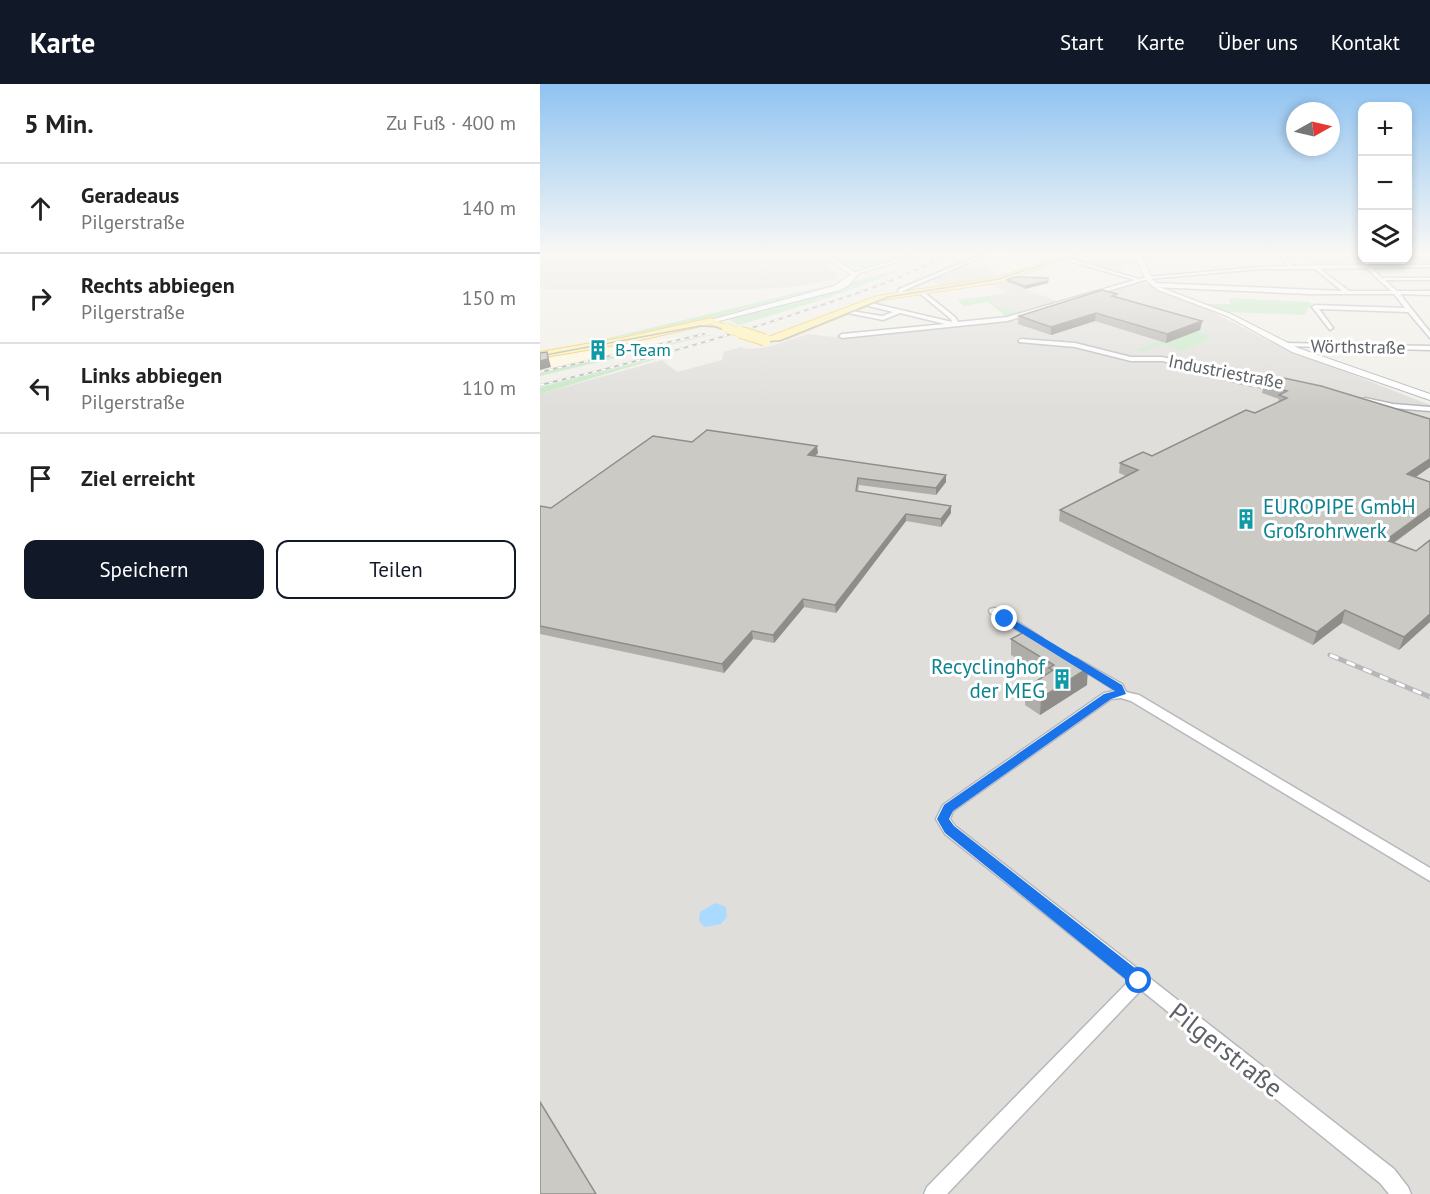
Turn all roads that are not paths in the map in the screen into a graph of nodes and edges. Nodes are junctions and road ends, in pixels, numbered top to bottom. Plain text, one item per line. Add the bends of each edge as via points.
1 (771, 306) edge
2 (864, 306) edge
3 (869, 306) edge
4 (875, 306) edge
5 (939, 306) edge
6 (1050, 306) edge
7 (1207, 306) edge
8 (1407, 306) edge
9 (1411, 310) junction
10 (900, 311) junction
11 (851, 313) junction
12 (953, 318) junction
13 (942, 321) junction
14 (707, 322) junction
15 (956, 325) junction
16 (1330, 328) dead end
17 (842, 336) dead end
18 (1430, 336) edge
19 (760, 341) junction
20 (1021, 341) dead end
21 (1286, 345) junction
22 (1430, 348) edge
23 (540, 355) edge
24 (1287, 384) edge
25 (1430, 398) edge
26 (1360, 399) edge
27 (1430, 409) edge
28 (994, 611) dead end
29 (1043, 642) edge
30 (1062, 653) edge
31 (1121, 694) junction
32 (1430, 875) edge
33 (1139, 981) junction
34 (934, 1194) edge
35 (1401, 1194) edge

1 - 14 main road
2 - 19 main road via 779,338
3 - 11 main road
4 - 10 street
5 - 12 street
6 - 15 street via 1007,319
7 - 21 street
8 - 9 street
9 - 16 street via 1315,307
9 - 18 street
10 - 11 street via 883,318
10 - 13 street
11 - 19 main road via 784,341
12 - 13 street
12 - 15 street
13 - 15 street
14 - 19 main road
14 - 23 main road
15 - 17 street
20 - 24 street, Industriestraße via 1076,345 1131,359 1162,359
21 - 22 street, Wörthstraße
21 - 25 street
26 - 27 street
28 - 29 street
30 - 31 street via 1118,687
31 - 32 street via 1135,698
31 - 33 street, Pilgerstraße via 1108,696 948,808 943,819 950,830
33 - 34 street
33 - 35 street, Pilgerstraße via 1387,1176

